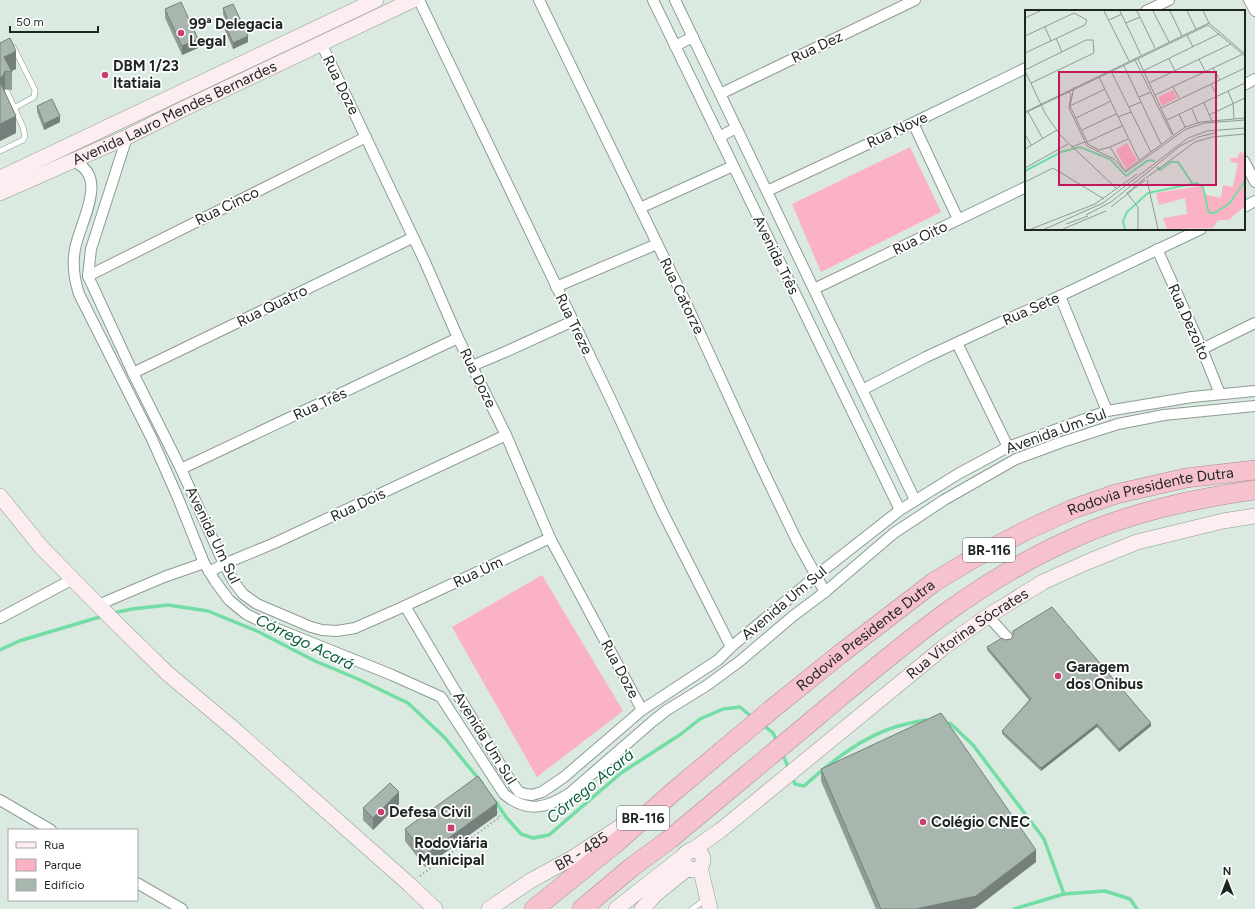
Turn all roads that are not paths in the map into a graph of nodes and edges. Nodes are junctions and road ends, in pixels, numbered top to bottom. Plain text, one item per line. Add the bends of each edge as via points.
1 (413, 0) edge
2 (419, 0) edge
3 (539, 0) edge
4 (652, 0) edge
5 (675, 0) edge
6 (915, 0) edge
7 (1169, 0) edge
8 (1249, 0) edge
9 (370, 3) edge
10 (1148, 10) edge
11 (1255, 12) edge
12 (370, 20) junction
13 (693, 37) junction
14 (7, 42) edge
15 (320, 43) junction
16 (675, 46) junction
17 (1025, 68) edge
18 (1255, 79) edge
19 (1245, 84) edge
20 (7, 92) dead end
21 (176, 94) junction
22 (720, 94) junction
23 (14, 108) junction
24 (183, 109) junction
25 (119, 122) junction
26 (913, 123) junction
27 (736, 128) junction
28 (127, 137) junction
29 (366, 137) junction
30 (719, 137) junction
31 (0, 151) edge
32 (72, 161) junction
33 (1245, 163) edge
34 (42, 166) junction
35 (733, 166) junction
36 (0, 178) edge
37 (1255, 182) edge
38 (1025, 187) edge
39 (766, 191) junction
40 (0, 193) edge
41 (1255, 201) edge
42 (1245, 206) edge
43 (640, 208) junction
44 (958, 219) junction
45 (1199, 230) edge
46 (412, 238) junction
47 (657, 244) junction
48 (75, 246) junction
49 (91, 249) junction
50 (1157, 249) junction
51 (796, 252) junction
52 (780, 262) junction
53 (88, 276) junction
54 (556, 287) junction
55 (814, 289) junction
56 (1060, 296) junction
57 (573, 321) junction
58 (1255, 323) edge
59 (112, 329) junction
60 (834, 332) junction
61 (100, 336) junction
62 (458, 338) junction
63 (818, 340) junction
64 (957, 343) junction
65 (1202, 349) junction
66 (472, 366) junction
67 (133, 373) junction
68 (862, 390) junction
69 (1255, 391) edge
70 (142, 392) junction
71 (1220, 394) junction
72 (131, 396) junction
73 (1164, 402) junction
74 (1255, 406) edge
75 (1107, 411) junction
76 (1164, 415) junction
77 (1058, 429) junction
78 (881, 430) junction
79 (506, 435) junction
80 (866, 440) junction
81 (1062, 442) junction
82 (1008, 447) junction
83 (182, 469) junction
84 (1255, 470) edge
85 (958, 474) junction
86 (963, 489) junction
87 (1255, 490) edge
88 (0, 496) edge
89 (915, 500) junction
90 (900, 510) junction
91 (1255, 516) edge
92 (208, 527) junction
93 (192, 534) junction
94 (550, 538) junction
95 (857, 544) junction
96 (864, 557) junction
97 (224, 564) junction
98 (207, 567) junction
99 (816, 576) junction
100 (73, 578) junction
101 (825, 592) junction
102 (783, 604) junction
103 (406, 606) junction
104 (276, 612) junction
105 (106, 613) junction
106 (793, 616) junction
107 (988, 616) junction
108 (0, 618) edge
109 (270, 626) junction
110 (1007, 637) dead end
111 (731, 647) junction
112 (453, 687) junction
113 (441, 697) junction
114 (642, 710) junction
115 (672, 793) junction
116 (0, 800) edge
117 (49, 829) edge
118 (695, 863) junction
119 (138, 884) edge
120 (709, 903) edge
121 (644, 908) edge
122 (182, 909) edge
123 (435, 909) edge
124 (489, 909) edge
125 (534, 909) edge
126 (582, 909) edge
127 (616, 909) edge
128 (692, 909) edge

1 - 12 street, Avenida Lauro Mendes Bernardes
2 - 54 street, Rua Treze
3 - 43 street, Rua Catorze
4 - 16 street, Avenida Três
5 - 13 street, Avenida Três
6 - 22 street, Rua Dez
7 - 10 street
8 - 11 street
9 - 12 street
9 - 21 street, Avenida Lauro Mendes Bernardes
12 - 15 street, Avenida Lauro Mendes Bernardes
13 - 16 street
13 - 22 street, Avenida Três
14 - 23 lane via 13,46 35,90 34,97
15 - 24 street, Avenida Lauro Mendes Bernardes
15 - 29 street, Rua Doze
16 - 30 street, Avenida Três
17 - 26 street, Rua Nove
18 - 19 street
20 - 23 lane
21 - 24 street
21 - 25 street, Avenida Lauro Mendes Bernardes
22 - 27 street, Avenida Três
23 - 31 lane via 25,136 23,140
24 - 28 street, Avenida Lauro Mendes Bernardes
25 - 28 street
25 - 34 street, Avenida Lauro Mendes Bernardes
26 - 39 street, Rua Nove
26 - 44 street
27 - 30 street
27 - 39 street, Avenida Três
28 - 32 street, Avenida Lauro Mendes Bernardes
28 - 49 street
29 - 46 street, Rua Doze
29 - 53 street, Rua Cinco
30 - 35 street, Avenida Três
32 - 34 street, Avenida Lauro Mendes Bernardes
32 - 48 street, Avenida Um Sul via 86,169 92,182 88,205
33 - 37 street
34 - 36 street, Avenida Lauro Mendes Bernardes
34 - 40 street, Avenida Lauro Mendes Bernardes
35 - 43 street
35 - 52 street, Avenida Três
38 - 44 street, Rua Oito
39 - 51 street, Avenida Três
41 - 42 street
43 - 47 street, Rua Catorze
44 - 55 street, Rua Oito
45 - 50 street, Rua Sete
46 - 62 street, Rua Doze
46 - 67 street, Rua Quatro
47 - 54 street
47 - 99 street, Rua Catorze
48 - 49 street
48 - 61 street, Avenida Um Sul via 73,266 76,284
49 - 53 street
50 - 56 street, Rua Sete
50 - 65 street, Rua Dezoito
51 - 52 street
51 - 55 street, Avenida Três
52 - 63 street, Avenida Três
53 - 59 street, Avenida Um Sul
54 - 57 street, Rua Treze
55 - 60 street, Avenida Três
56 - 64 street, Rua Sete
56 - 75 street
57 - 66 street
57 - 111 street, Rua Treze via 662,511
58 - 65 street
59 - 61 street
59 - 67 street, Avenida Um Sul
60 - 63 street
60 - 68 street, Avenida Três
61 - 72 street, Avenida Um Sul
62 - 66 street, Rua Doze
62 - 83 street, Rua Três
63 - 80 street, Avenida Três
64 - 68 street, Rua Sete
64 - 82 street
65 - 71 street, Rua Dezoito
66 - 79 street, Rua Doze
67 - 70 street, Avenida Um Sul
68 - 78 street, Avenida Três
69 - 71 street, Avenida Um Sul
70 - 72 street
70 - 83 street, Avenida Um Sul
71 - 73 street, Avenida Um Sul
72 - 93 street, Avenida Um Sul
73 - 75 street, Avenida Um Sul
73 - 76 street
74 - 76 street, Avenida Um Sul
75 - 77 street, Avenida Um Sul
76 - 81 street, Avenida Um Sul via 1118,424
77 - 81 street
77 - 82 street, Avenida Um Sul
78 - 80 street
78 - 89 street, Avenida Três
79 - 94 street, Rua Doze
79 - 97 street, Rua Dois
80 - 90 street, Avenida Três
81 - 86 street, Avenida Um Sul via 1016,459
82 - 85 street, Avenida Um Sul
83 - 92 street, Avenida Um Sul
84 - 115 highway, Rodovia Presidente Dutra / BR-116 via 1186,478 1116,494 1073,509 972,559 934,582 839,655
85 - 86 street
85 - 89 street, Avenida Um Sul
86 - 96 street, Avenida Um Sul via 926,511
87 - 126 highway, Rodovia Presidente Dutra / BR-116 via 1147,511 1043,552 997,578 937,618 890,655
88 - 100 street via 42,548
89 - 90 street, Avenida Um Sul
90 - 95 street, Avenida Um Sul
91 - 107 street, Rua Vitorina Sócrates via 1223,521 1137,542 1043,582
92 - 93 street
92 - 97 street, Avenida Um Sul
93 - 98 street, Avenida Um Sul
94 - 103 street, Rua Um
94 - 114 street, Rua Doze
95 - 96 street
95 - 99 street, Avenida Um Sul
96 - 101 street, Avenida Um Sul
97 - 98 street, Rua Dois
97 - 104 street, Avenida Um Sul via 243,594 257,604
98 - 105 street, Rua Dois via 164,577
98 - 109 street, Avenida Um Sul via 222,592 237,608
99 - 101 street, Rua Catorze
99 - 102 street, Avenida Um Sul
100 - 105 street
100 - 108 street
101 - 106 street, Avenida Um Sul
102 - 106 street
102 - 111 street, Avenida Um Sul
103 - 104 street, Avenida Um Sul via 342,631 316,629
103 - 112 street, Avenida Um Sul
104 - 109 street
105 - 123 street via 167,673 235,730
106 - 113 street, Avenida Um Sul via 740,661 653,721 570,793 545,806 526,806 504,794
107 - 110 street
107 - 118 street, Rua Vitorina Sócrates via 944,647 721,830
109 - 113 street, Avenida Um Sul
111 - 114 street, Avenida Um Sul via 718,660
112 - 113 street
112 - 114 street, Avenida Um Sul via 508,777 519,792 532,795 542,792 564,777
115 - 124 street, BR - 485
115 - 125 highway, Rodovia Presidente Dutra / BR-116 via 617,842
116 - 117 street
118 - 120 street
118 - 121 street via 656,894
118 - 127 street
119 - 122 street
120 - 128 lane

